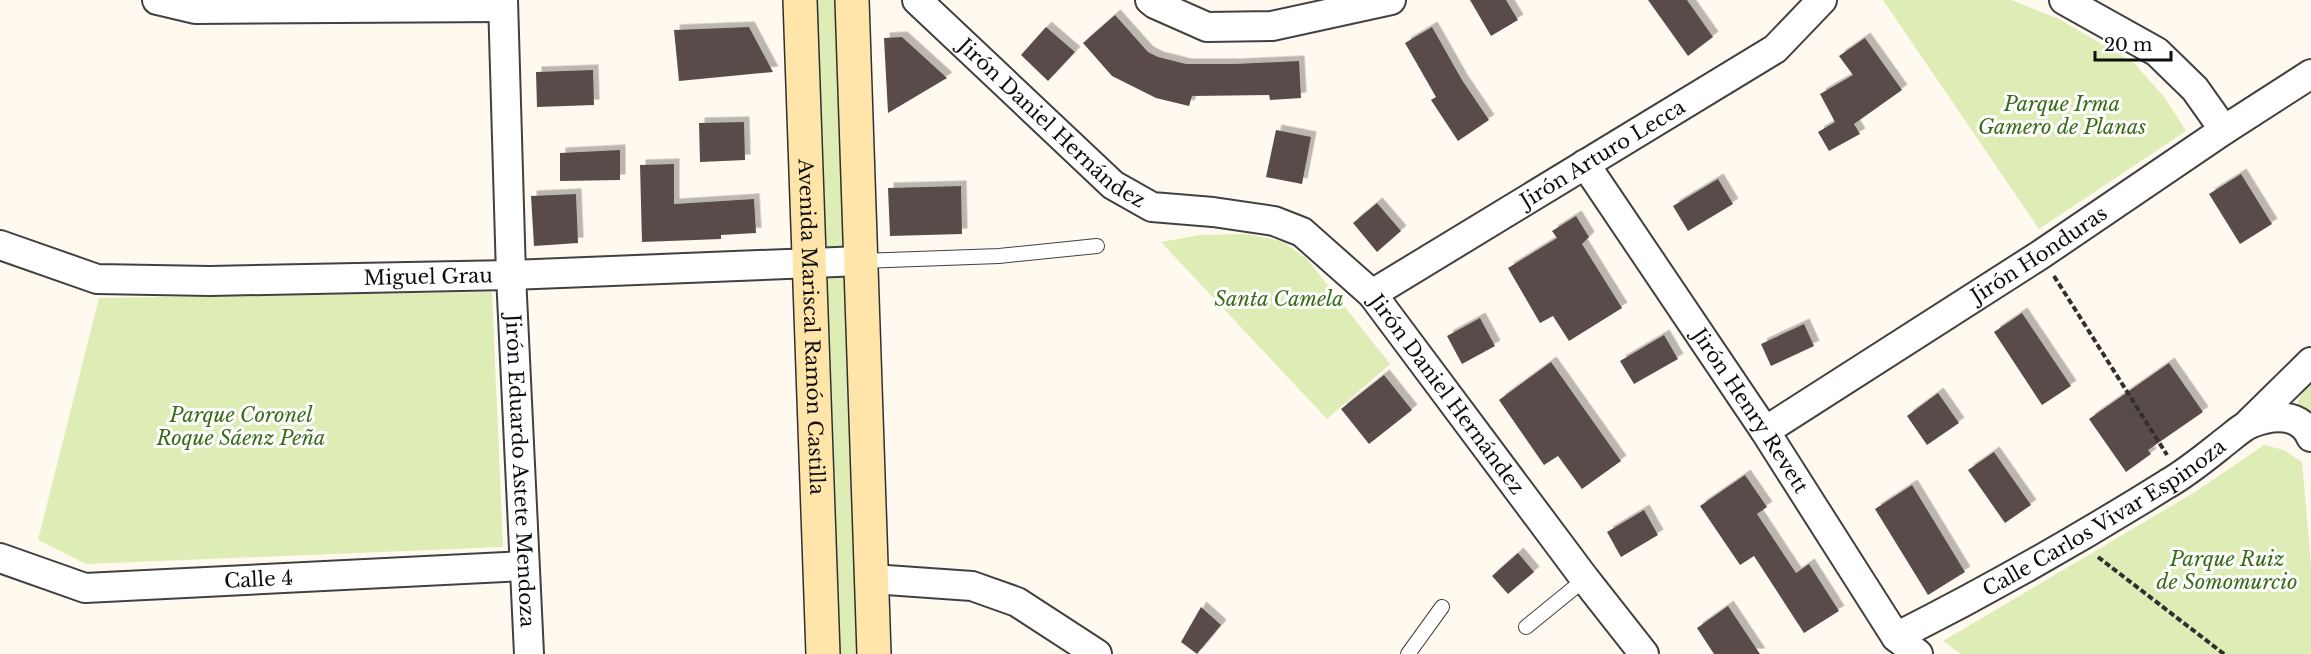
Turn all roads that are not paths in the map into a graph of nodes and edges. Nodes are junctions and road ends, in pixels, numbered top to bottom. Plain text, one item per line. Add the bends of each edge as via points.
1 (157, 0) edge
2 (800, 0) edge
3 (852, 0) edge
4 (917, 0) edge
5 (1150, 0) edge
6 (1391, 0) edge
7 (1822, 0) edge
8 (2064, 0) edge
9 (503, 4) edge
10 (258, 5) edge
11 (2311, 74) edge
12 (2224, 130) junction
13 (1585, 164) junction
14 (0, 245) edge
15 (1097, 246) dead end
16 (861, 261) junction
17 (810, 263) junction
18 (511, 275) junction
19 (1372, 294) junction
20 (2311, 362) edge
21 (2249, 423) junction
22 (1765, 431) junction
23 (2310, 434) edge
24 (0, 558) edge
25 (524, 566) junction
26 (872, 579) junction
27 (1585, 579) junction
28 (1442, 607) dead end
29 (1526, 627) dead end
30 (1907, 645) edge
31 (529, 654) edge
32 (823, 654) edge
33 (874, 654) edge
34 (1097, 654) edge
35 (1408, 654) edge
36 (1644, 654) edge

1 - 10 street via 195,9
2 - 17 main road, Avenida Mariscal Ramón Castilla
3 - 16 main road
4 - 19 street, Jirón Daniel Hernández via 1113,185 1152,207 1274,220 1302,232
5 - 6 street via 1207,27 1272,26
7 - 13 street, Jirón Arturo Lecca via 1776,49
8 - 12 street via 2157,52 2194,89
9 - 10 street
9 - 18 street, Jirón Eduardo Astete Mendoza
11 - 12 street, Jirón Honduras
12 - 22 street, Jirón Honduras via 2040,255
13 - 19 street, Jirón Arturo Lecca
13 - 22 street, Jirón Henry Revett
14 - 18 street, Miguel Grau via 97,279 210,281
15 - 16 lane via 999,256
16 - 17 street, Miguel Grau
16 - 26 main road
17 - 18 street, Miguel Grau
17 - 32 main road, Avenida Mariscal Ramón Castilla
18 - 25 street, Jirón Eduardo Astete Mendoza
19 - 27 street, Jirón Daniel Hernández
20 - 21 street
21 - 23 street, Calle Carlos Vivar Espinoza via 2281,415
21 - 30 street, Calle Carlos Vivar Espinoza via 2180,476 1992,588
22 - 30 street, Jirón Henry Revett
24 - 25 street, Calle 4 via 85,588
25 - 31 street, Jirón Eduardo Astete Mendoza
26 - 33 main road
26 - 34 street via 972,586 1017,602
27 - 29 lane
27 - 36 street, Jirón Daniel Hernández
28 - 35 lane

